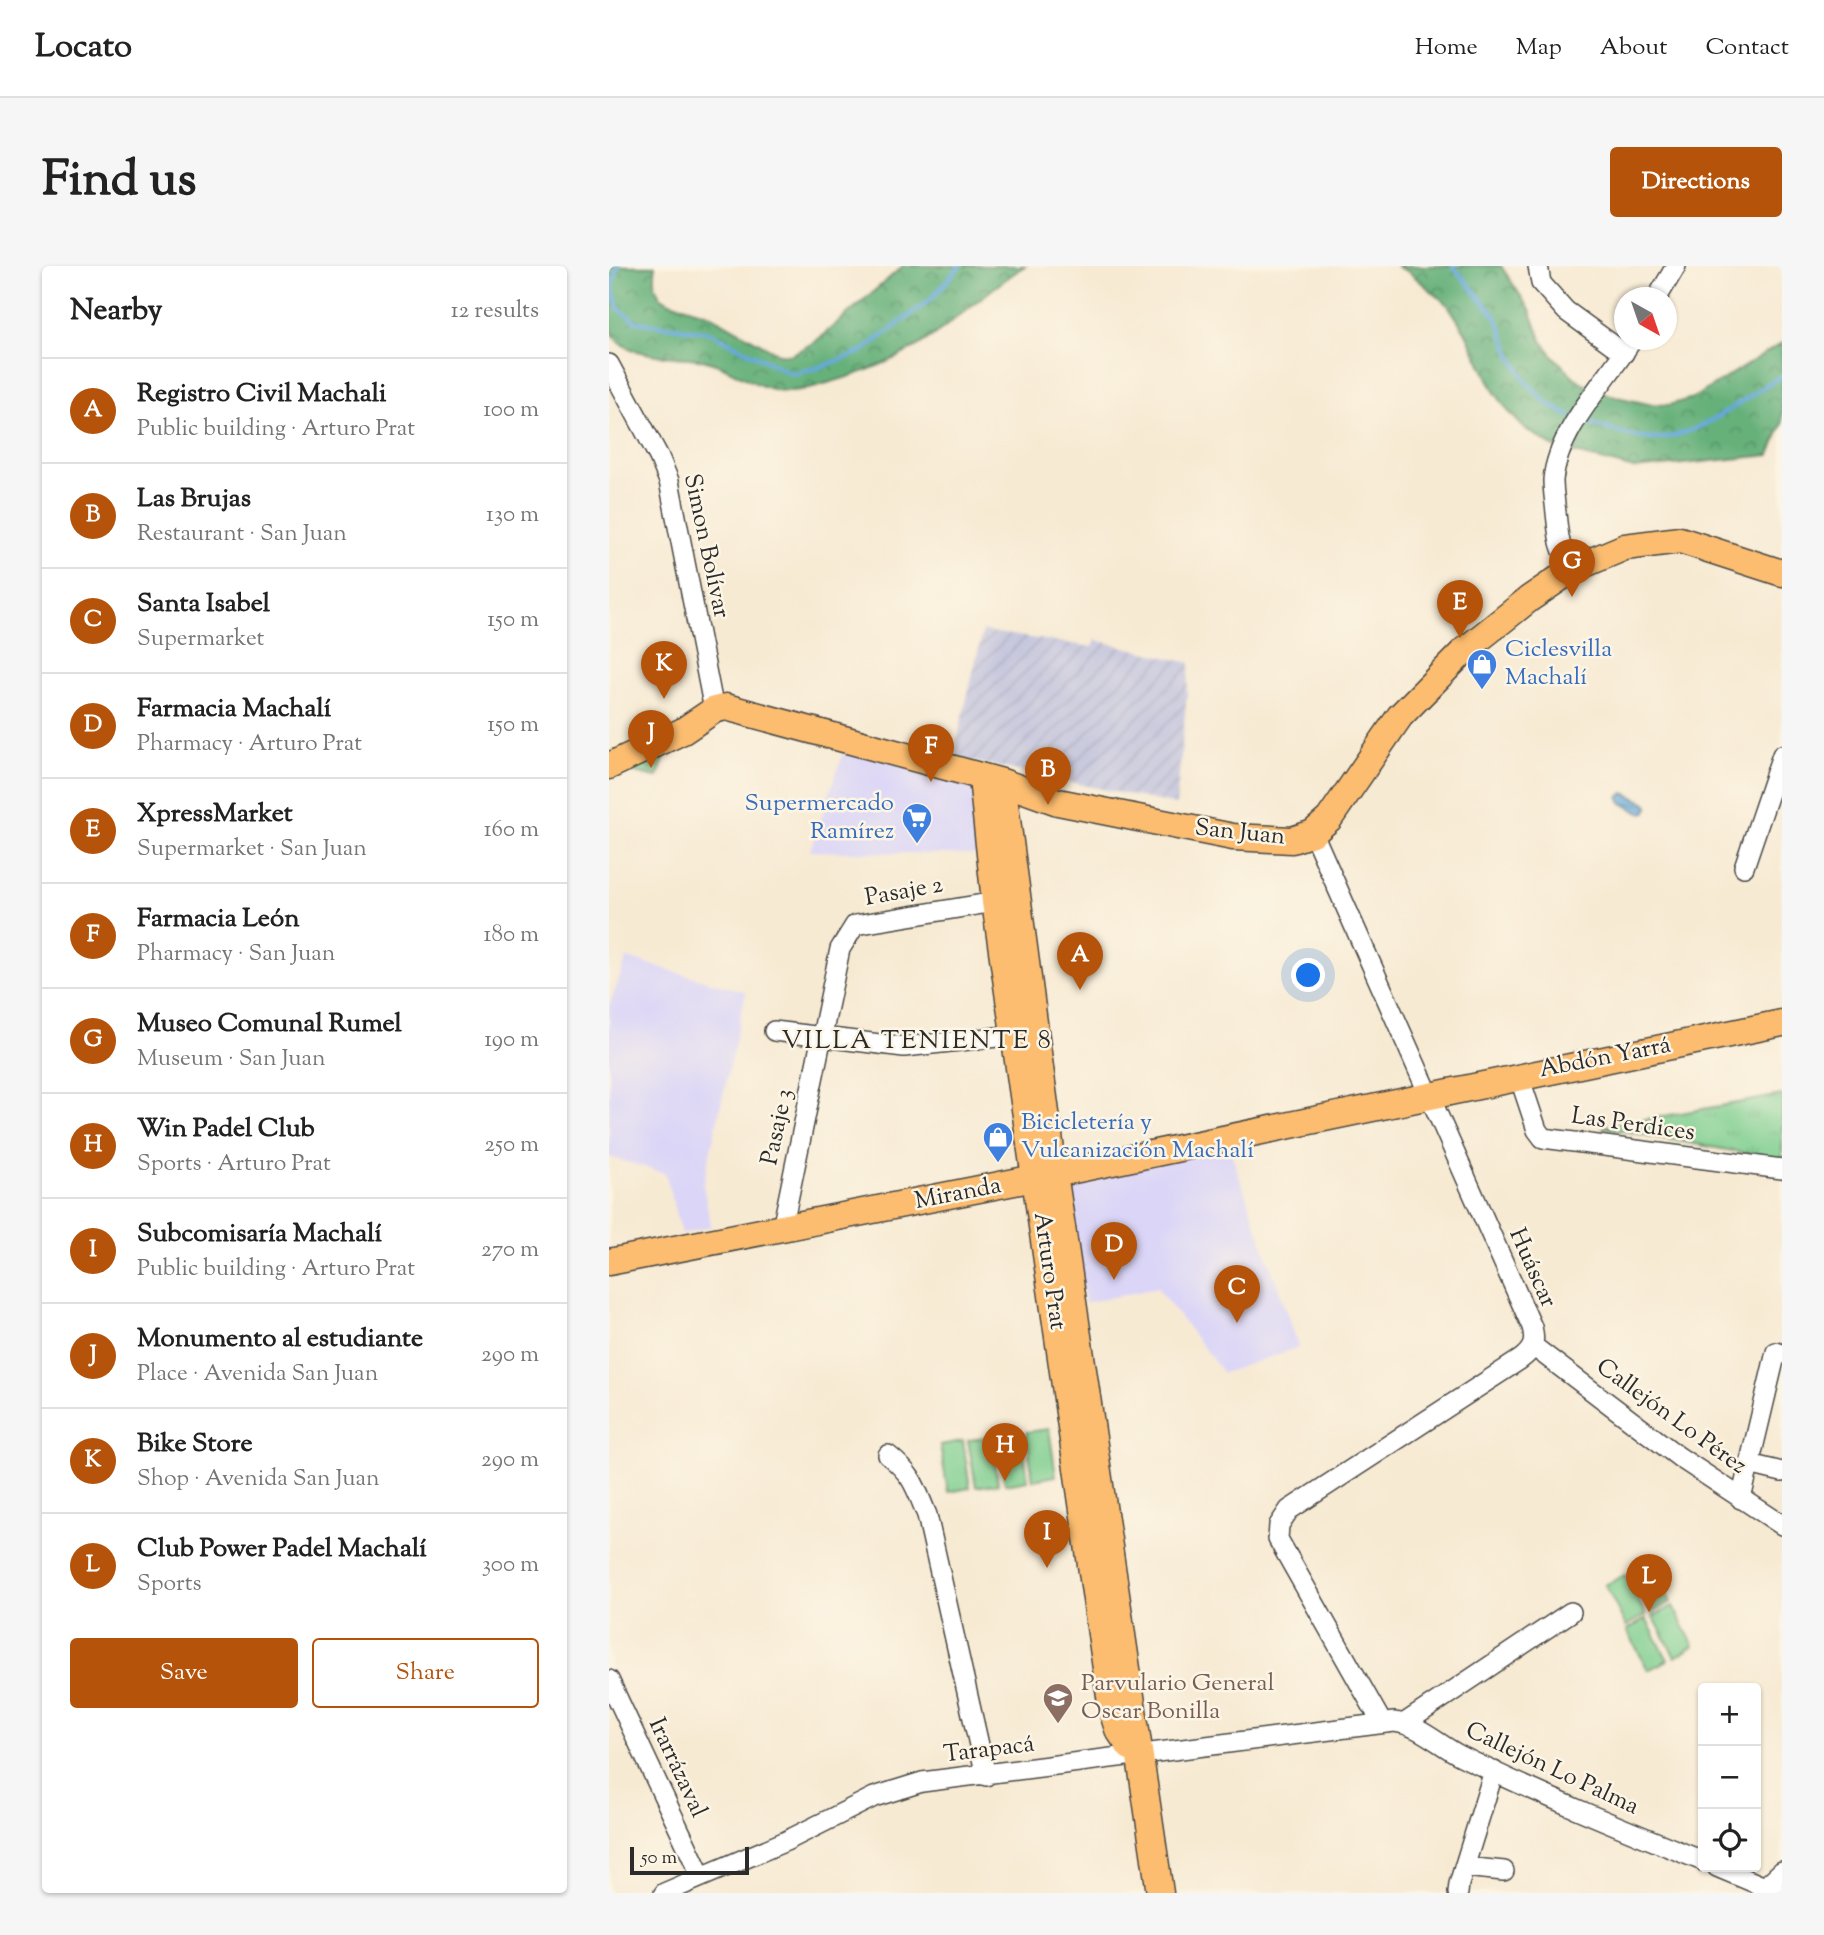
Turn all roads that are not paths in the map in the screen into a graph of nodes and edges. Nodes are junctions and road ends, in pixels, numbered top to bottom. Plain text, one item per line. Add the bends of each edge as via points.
1 (1538, 266) edge
2 (1676, 266) edge
3 (1664, 287) edge
4 (1614, 338) edge
5 (1625, 350) edge
6 (609, 364) edge
7 (1573, 569) junction
8 (1782, 573) edge
9 (714, 710) junction
10 (1782, 755) edge
11 (609, 766) edge
12 (992, 780) junction
13 (1313, 834) junction
14 (1744, 867) dead end
15 (995, 902) junction
16 (1782, 1023) edge
17 (774, 1031) dead end
18 (1016, 1035) junction
19 (823, 1036) junction
20 (1519, 1076) junction
21 (1429, 1095) junction
22 (1782, 1169) edge
23 (1045, 1176) junction
24 (782, 1229) junction
25 (609, 1262) edge
26 (1533, 1346) junction
27 (1779, 1353) edge
28 (888, 1455) dead end
29 (1749, 1464) junction
30 (1782, 1472) edge
31 (1741, 1499) junction
32 (1782, 1525) edge
33 (1571, 1612) dead end
34 (609, 1680) edge
35 (1382, 1723) junction
36 (1405, 1723) junction
37 (1139, 1756) junction
38 (1494, 1771) junction
39 (986, 1776) junction
40 (1698, 1859) edge
41 (1464, 1867) junction
42 (1504, 1871) dead end
43 (1782, 1871) edge
44 (1729, 1872) edge
45 (701, 1876) junction
46 (1772, 1890) edge
47 (664, 1893) edge
48 (1160, 1893) edge
49 (1458, 1893) edge

1 - 4 street via 1541,283 1566,312
2 - 3 street
5 - 7 street via 1565,440 1557,462 1553,482 1561,551
6 - 9 street, Simon Bolívar via 669,481
7 - 8 main road, San Juan via 1625,547 1680,540
7 - 13 main road, San Juan via 1465,650 1409,706 1335,812
9 - 11 main road via 683,731
9 - 12 main road, San Juan via 738,710
10 - 14 street
12 - 13 main road, San Juan via 1058,802 1233,837 1292,840
12 - 15 main road, Arturo Prat
12 - 23 main road, Arturo Prat
13 - 21 street, Huáscar
15 - 18 main road, Arturo Prat
15 - 19 street, Pasaje 2 via 855,925 840,949
16 - 20 main road, Abdón Yarrá
17 - 19 street
18 - 19 street via 904,1047
18 - 23 main road, Arturo Prat
19 - 24 street, Pasaje 3
20 - 21 main road, Abdón Yarrá
20 - 22 street, Las Perdices via 1543,1138
21 - 23 main road, Miranda
21 - 26 street, Huáscar via 1532,1327
23 - 24 main road, Miranda
23 - 37 main road, Arturo Prat
24 - 25 main road, Miranda
26 - 31 street, Callejón Lo Pérez
26 - 35 street, Huáscar via 1521,1359 1289,1510 1279,1525 1278,1539
27 - 29 street
28 - 39 street via 906,1469 927,1515
29 - 30 street
29 - 31 street
31 - 32 street, Callejón Lo Pérez
33 - 36 street
34 - 45 street, Irarrázaval
35 - 36 street
35 - 37 street, Tarapacá
36 - 38 street, Callejón Lo Palma
37 - 39 street, Tarapacá
37 - 48 main road, Arturo Prat
38 - 40 street, Callejón Lo Palma
38 - 41 street
39 - 45 street, Tarapacá via 922,1782 895,1790
41 - 42 street
41 - 49 street
43 - 46 street
44 - 46 street
45 - 47 street, Tarapacá

